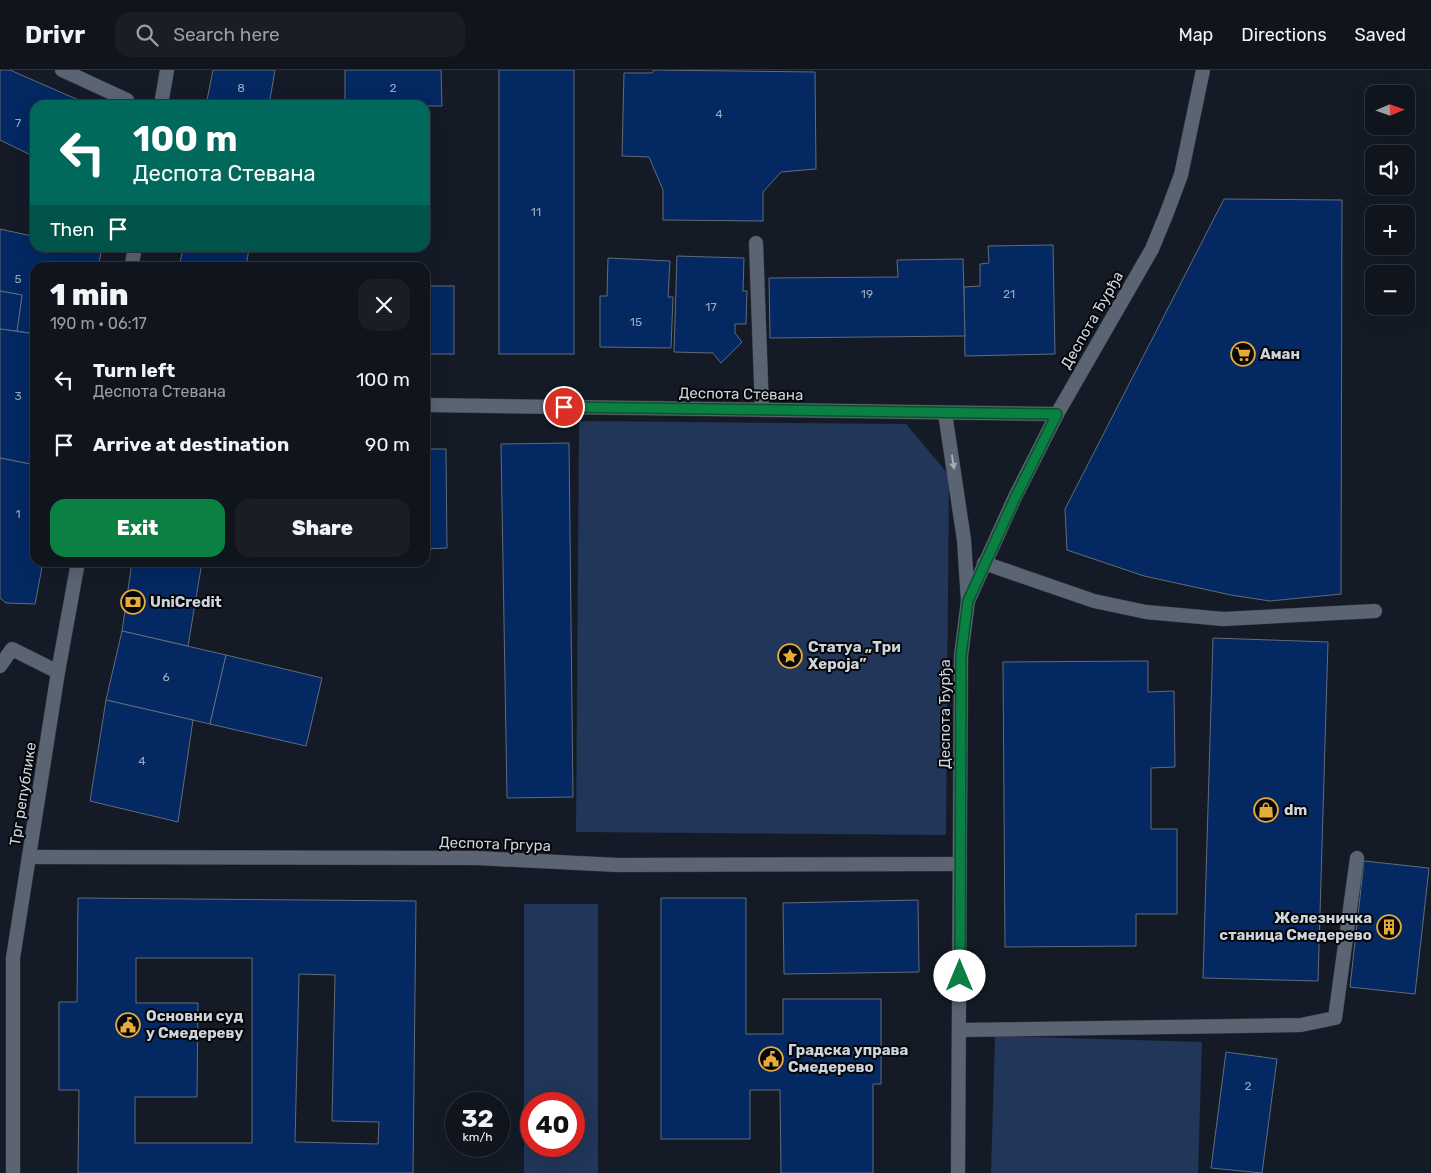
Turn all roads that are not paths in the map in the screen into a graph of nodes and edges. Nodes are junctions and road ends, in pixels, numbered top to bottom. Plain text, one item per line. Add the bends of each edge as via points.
1 (62, 70) edge
2 (167, 70) edge
3 (1203, 70) edge
4 (127, 100) dead end
5 (162, 100) edge
6 (756, 243) dead end
7 (430, 405) edge
8 (762, 410) junction
9 (946, 413) junction
10 (1057, 414) junction
11 (984, 563) junction
12 (77, 567) edge
13 (968, 601) junction
14 (1375, 611) dead end
15 (0, 666) edge
16 (58, 672) junction
17 (29, 857) junction
18 (1356, 858) dead end
19 (960, 864) junction
20 (960, 1030) junction
21 (13, 1173) edge
22 (958, 1173) edge

1 - 4 street
2 - 5 street
3 - 10 street, Деспота Ђурђа via 1182,175 1152,249
6 - 8 street
7 - 8 street, Деспота Стевана
8 - 9 street, Деспота Стевана
9 - 10 street, Деспота Стевана
9 -> 13 street via 964,540
10 - 11 street, Деспота Ђурђа
11 - 13 street, Деспота Ђурђа
11 - 14 street via 1094,601 1146,612 1223,619
12 - 16 street, Трг републике
13 - 19 street, Деспота Ђурђа via 961,656
15 - 16 street via 12,649
16 - 17 street, Трг републике
17 - 19 street, Деспота Гргура via 477,858 617,864
17 - 21 street, Трг републике via 14,958
18 - 20 street via 1335,1018 1301,1025
19 - 20 street, Деспота Ђурђа
20 - 22 street, Деспота Ђурђа

